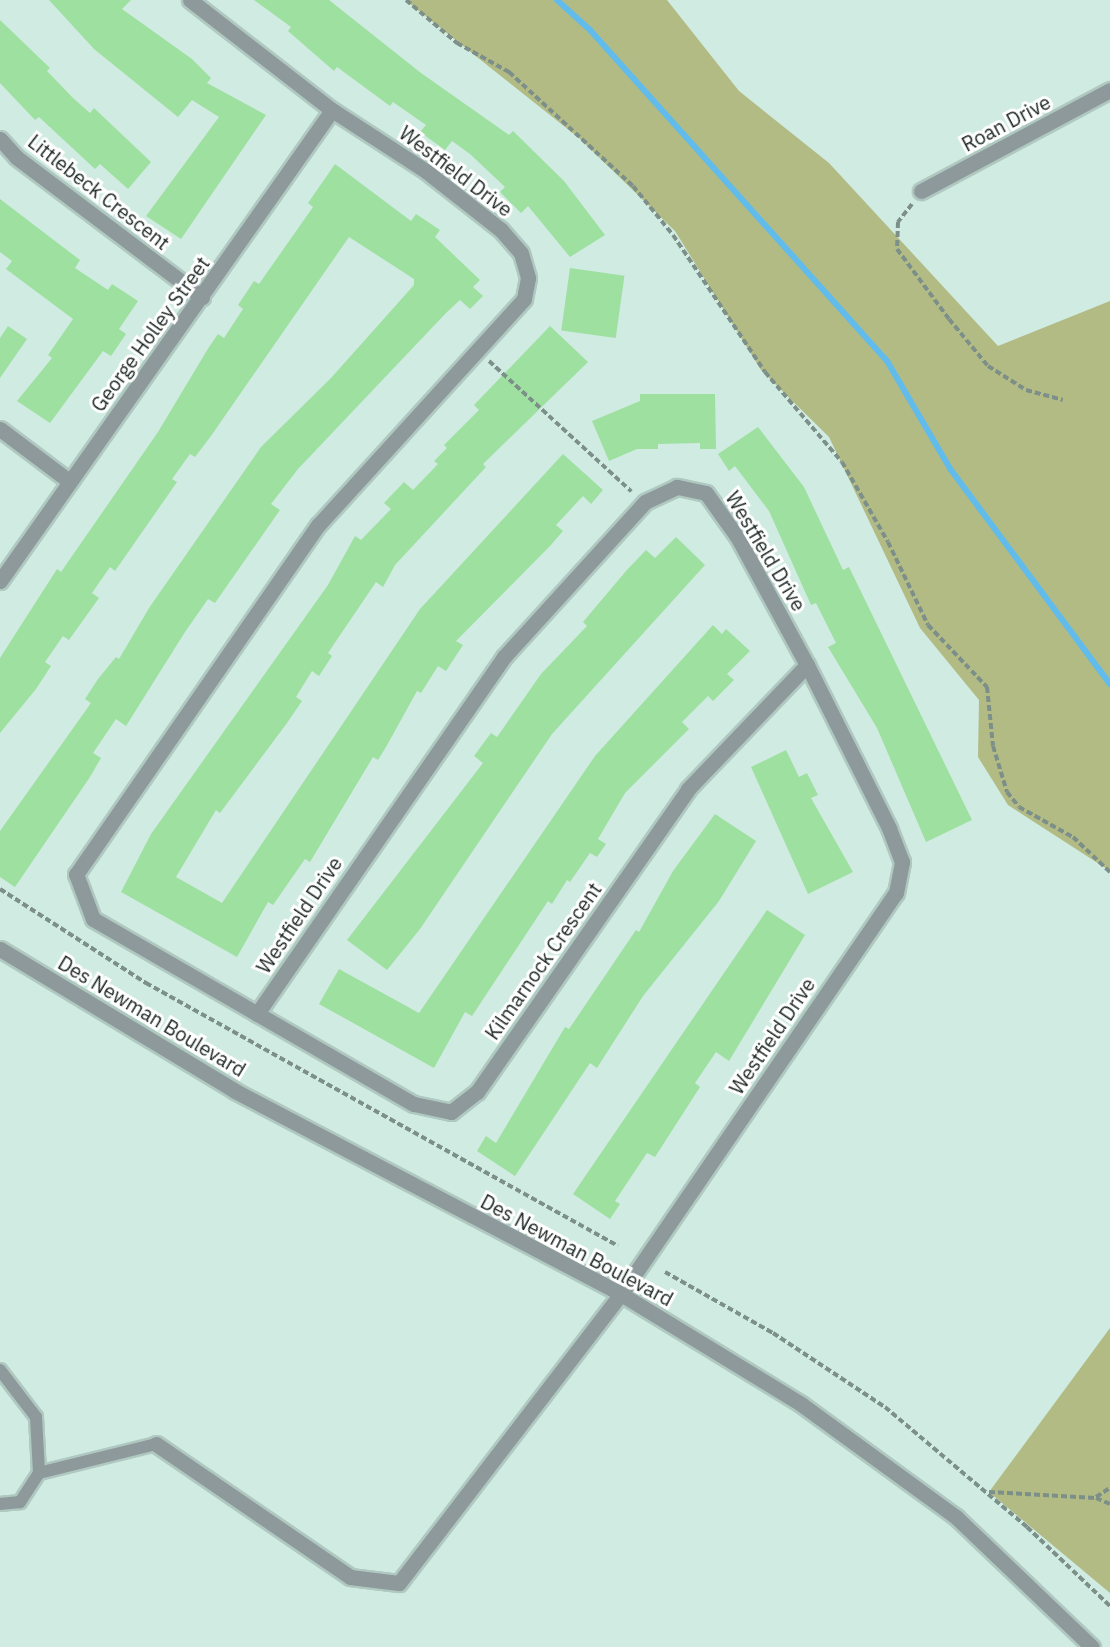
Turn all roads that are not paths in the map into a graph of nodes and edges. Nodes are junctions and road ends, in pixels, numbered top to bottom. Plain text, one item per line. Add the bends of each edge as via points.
1 (190, 0) edge
2 (1110, 90) edge
3 (332, 110) junction
4 (0, 140) edge
5 (921, 191) road end
6 (202, 297) junction
7 (0, 429) edge
8 (69, 481) junction
9 (0, 581) edge
10 (807, 665) junction
11 (0, 949) edge
12 (257, 1014) junction
13 (621, 1294) junction
14 (0, 1370) edge
15 (156, 1444) joint
16 (39, 1473) junction
17 (0, 1504) edge
18 (1092, 1647) edge

1 - 3 street, Westfield Drive
2 - 5 street, Roan Drive
3 - 6 street, George Holley Street
3 - 12 street, Westfield Drive via 426,171 501,230 521,253 528,278 524,299 479,352 318,525 76,874 93,919
4 - 6 street, Littlebeck Crescent via 16,157
6 - 8 street, George Holley Street
7 - 8 street
8 - 9 street, George Holley Street
10 - 12 street, Kilmarnock Crescent via 688,789 477,1092 451,1112 414,1104
10 - 12 street, Westfield Drive via 738,538 706,492 677,487 645,502 504,657
10 - 13 street, Westfield Drive via 889,828 902,862 900,882
11 - 13 street, Des Newman Boulevard via 235,1091
13 - 15 street, Westfield Drive via 399,1583 350,1577
13 - 18 street, Des Newman Boulevard via 801,1404 956,1517
14 - 16 lane via 36,1417
15 - 16 lane
16 - 17 lane via 20,1502

